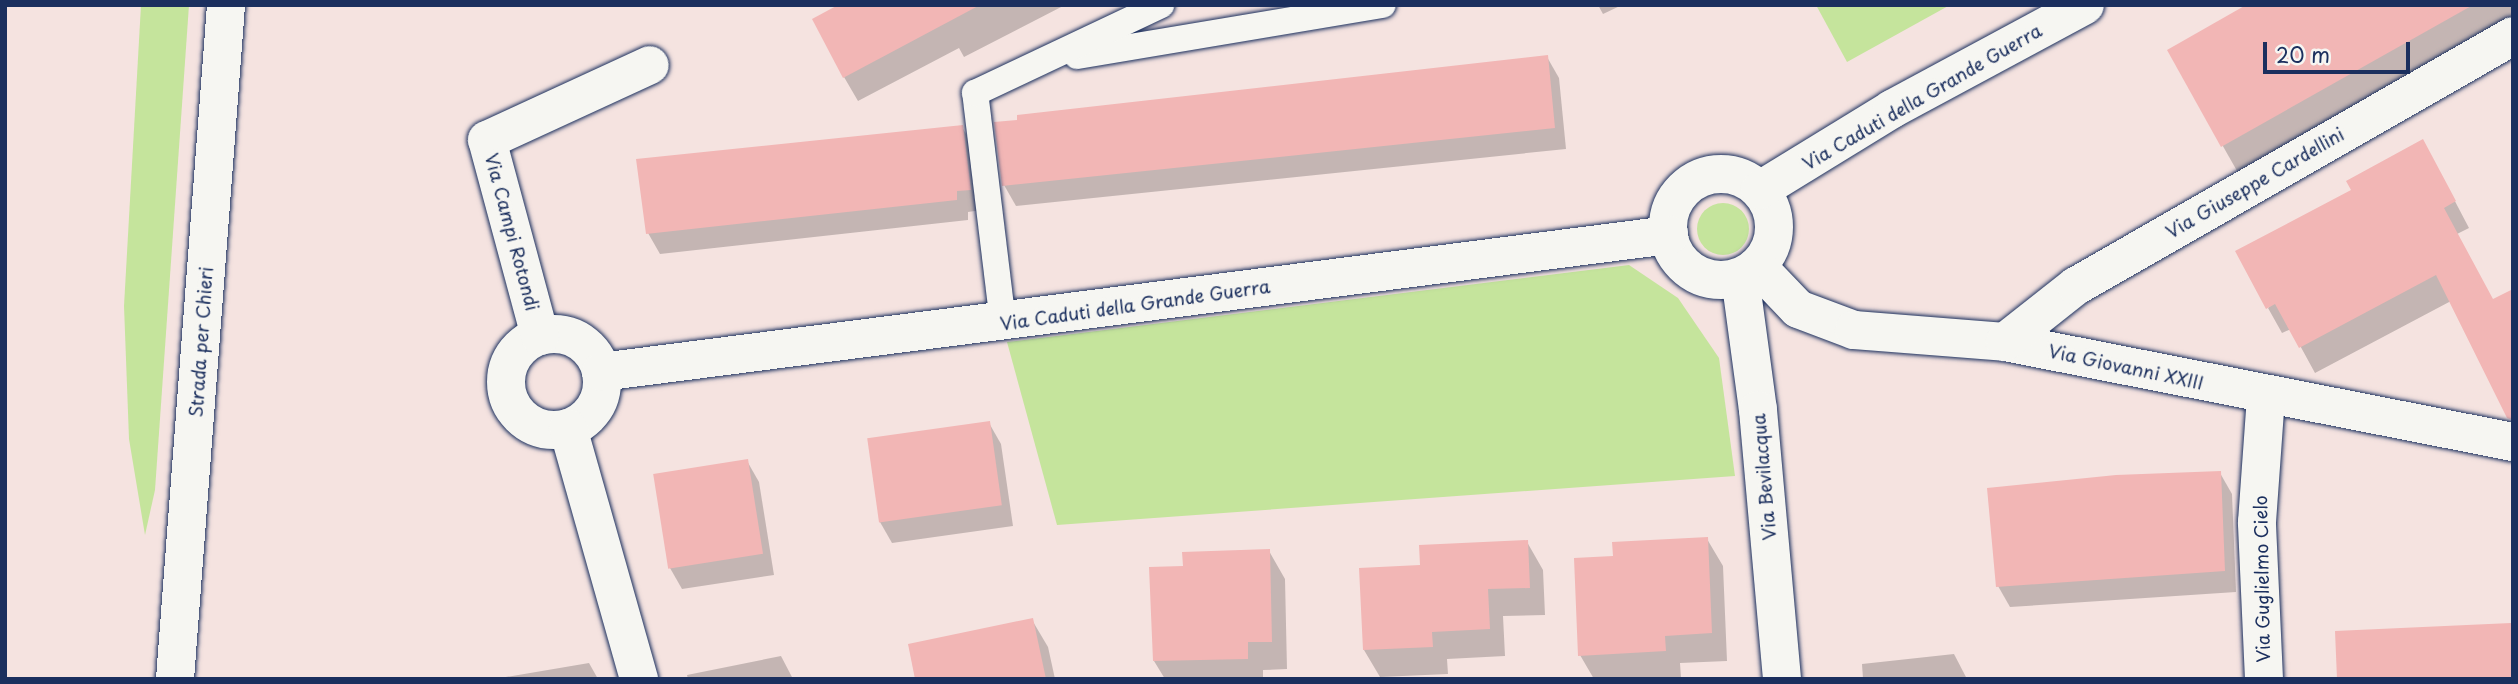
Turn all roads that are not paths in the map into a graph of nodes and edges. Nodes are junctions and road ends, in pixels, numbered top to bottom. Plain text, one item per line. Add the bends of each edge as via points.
1 (226, 5) edge
2 (1161, 5) edge
3 (1382, 5) edge
4 (2085, 5) edge
5 (2513, 36) edge
6 (1048, 61) junction
7 (650, 65) dead end
8 (1760, 190) junction
9 (1669, 234) junction
10 (1749, 272) junction
11 (1003, 323) junction
12 (540, 336) junction
13 (2005, 342) junction
14 (601, 372) junction
15 (2266, 396) junction
16 (568, 428) junction
17 (2513, 442) edge
18 (175, 679) edge
19 (639, 679) edge
20 (1782, 679) edge
21 (2264, 679) edge

1 - 18 street, Strada per Chieri
2 - 6 lane
3 - 6 lane
4 - 8 street, Via Caduti della Grande Guerra via 1892,109
5 - 13 street, Via Giuseppe Cardellini via 2076,286
6 - 11 lane via 975,93
7 - 12 street, Via Campi Rotondi via 486,140
8 - 9 street via 1731,175 1698,179 1674,202
8 - 10 street via 1773,214 1775,229 1772,243
9 - 10 street via 1673,250 1694,272 1709,279
9 - 11 street, Via Caduti della Grande Guerra
10 - 13 street, Via Giovanni XXIII via 1798,309 1854,330
10 - 20 street, Via Bevilacqua
11 - 14 street, Via Caduti della Grande Guerra
12 - 14 street via 579,340 592,351
12 - 16 street via 519,348 510,362 507,393 524,419 537,427
13 - 15 street, Via Giovanni XXIII
14 - 16 street via 600,396 593,410
15 - 17 street, Via Giovanni XXIII
15 - 21 street, Via Guglielmo Cielo via 2257,522
16 - 19 street

